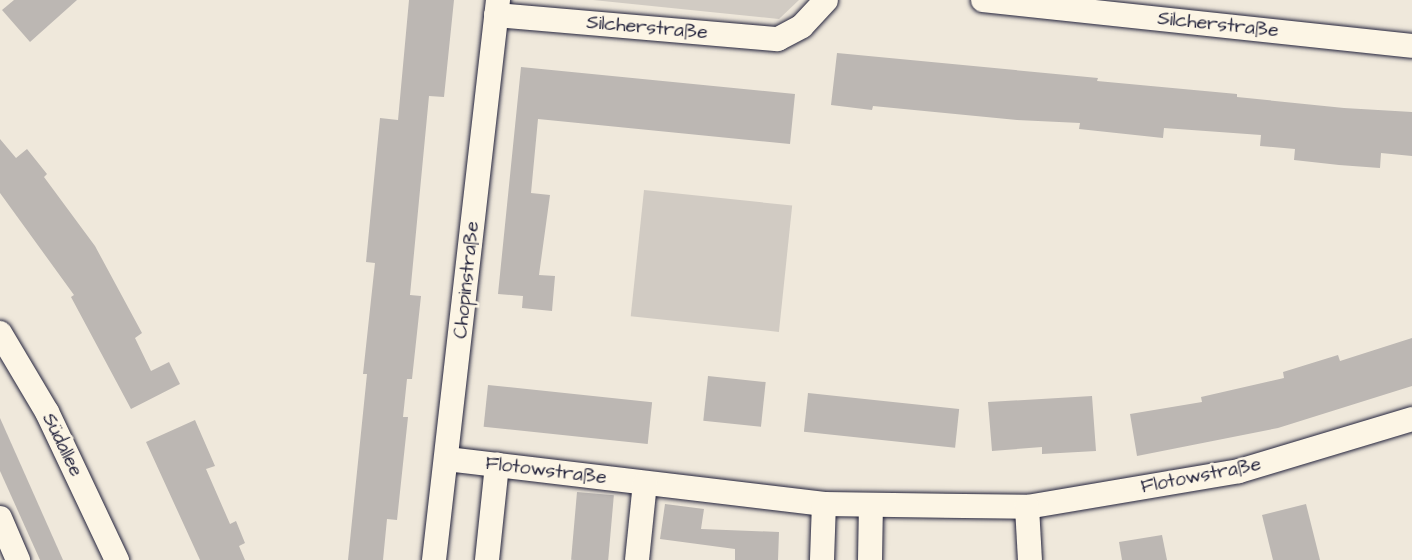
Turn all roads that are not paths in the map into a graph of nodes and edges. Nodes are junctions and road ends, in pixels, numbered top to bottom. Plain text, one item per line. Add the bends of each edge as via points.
1 (825, 0) edge
2 (983, 0) edge
3 (497, 8) edge
4 (1412, 46) edge
5 (0, 333) edge
6 (1412, 419) edge
7 (447, 458) junction
8 (498, 465) junction
9 (645, 482) junction
10 (824, 504) junction
11 (871, 505) junction
12 (1027, 507) junction
13 (0, 518) edge
14 (19, 560) edge
15 (117, 560) edge
16 (434, 560) edge
17 (487, 560) edge
18 (637, 560) edge
19 (822, 560) edge
20 (870, 560) edge
21 (1030, 560) edge

1 - 3 street, Silcherstraße via 802,26 778,39
2 - 4 street, Silcherstraße
3 - 7 street, Chopinstraße
5 - 15 street, Südallee via 47,412
6 - 12 street, Flotowstraße via 1239,471
7 - 8 street, Flotowstraße
7 - 16 street, Chopinstraße
8 - 9 street, Flotowstraße
8 - 17 street
9 - 10 street, Flotowstraße
9 - 18 street
10 - 11 street, Flotowstraße
10 - 19 street
11 - 12 street, Flotowstraße
11 - 20 street
12 - 21 street
13 - 14 street

